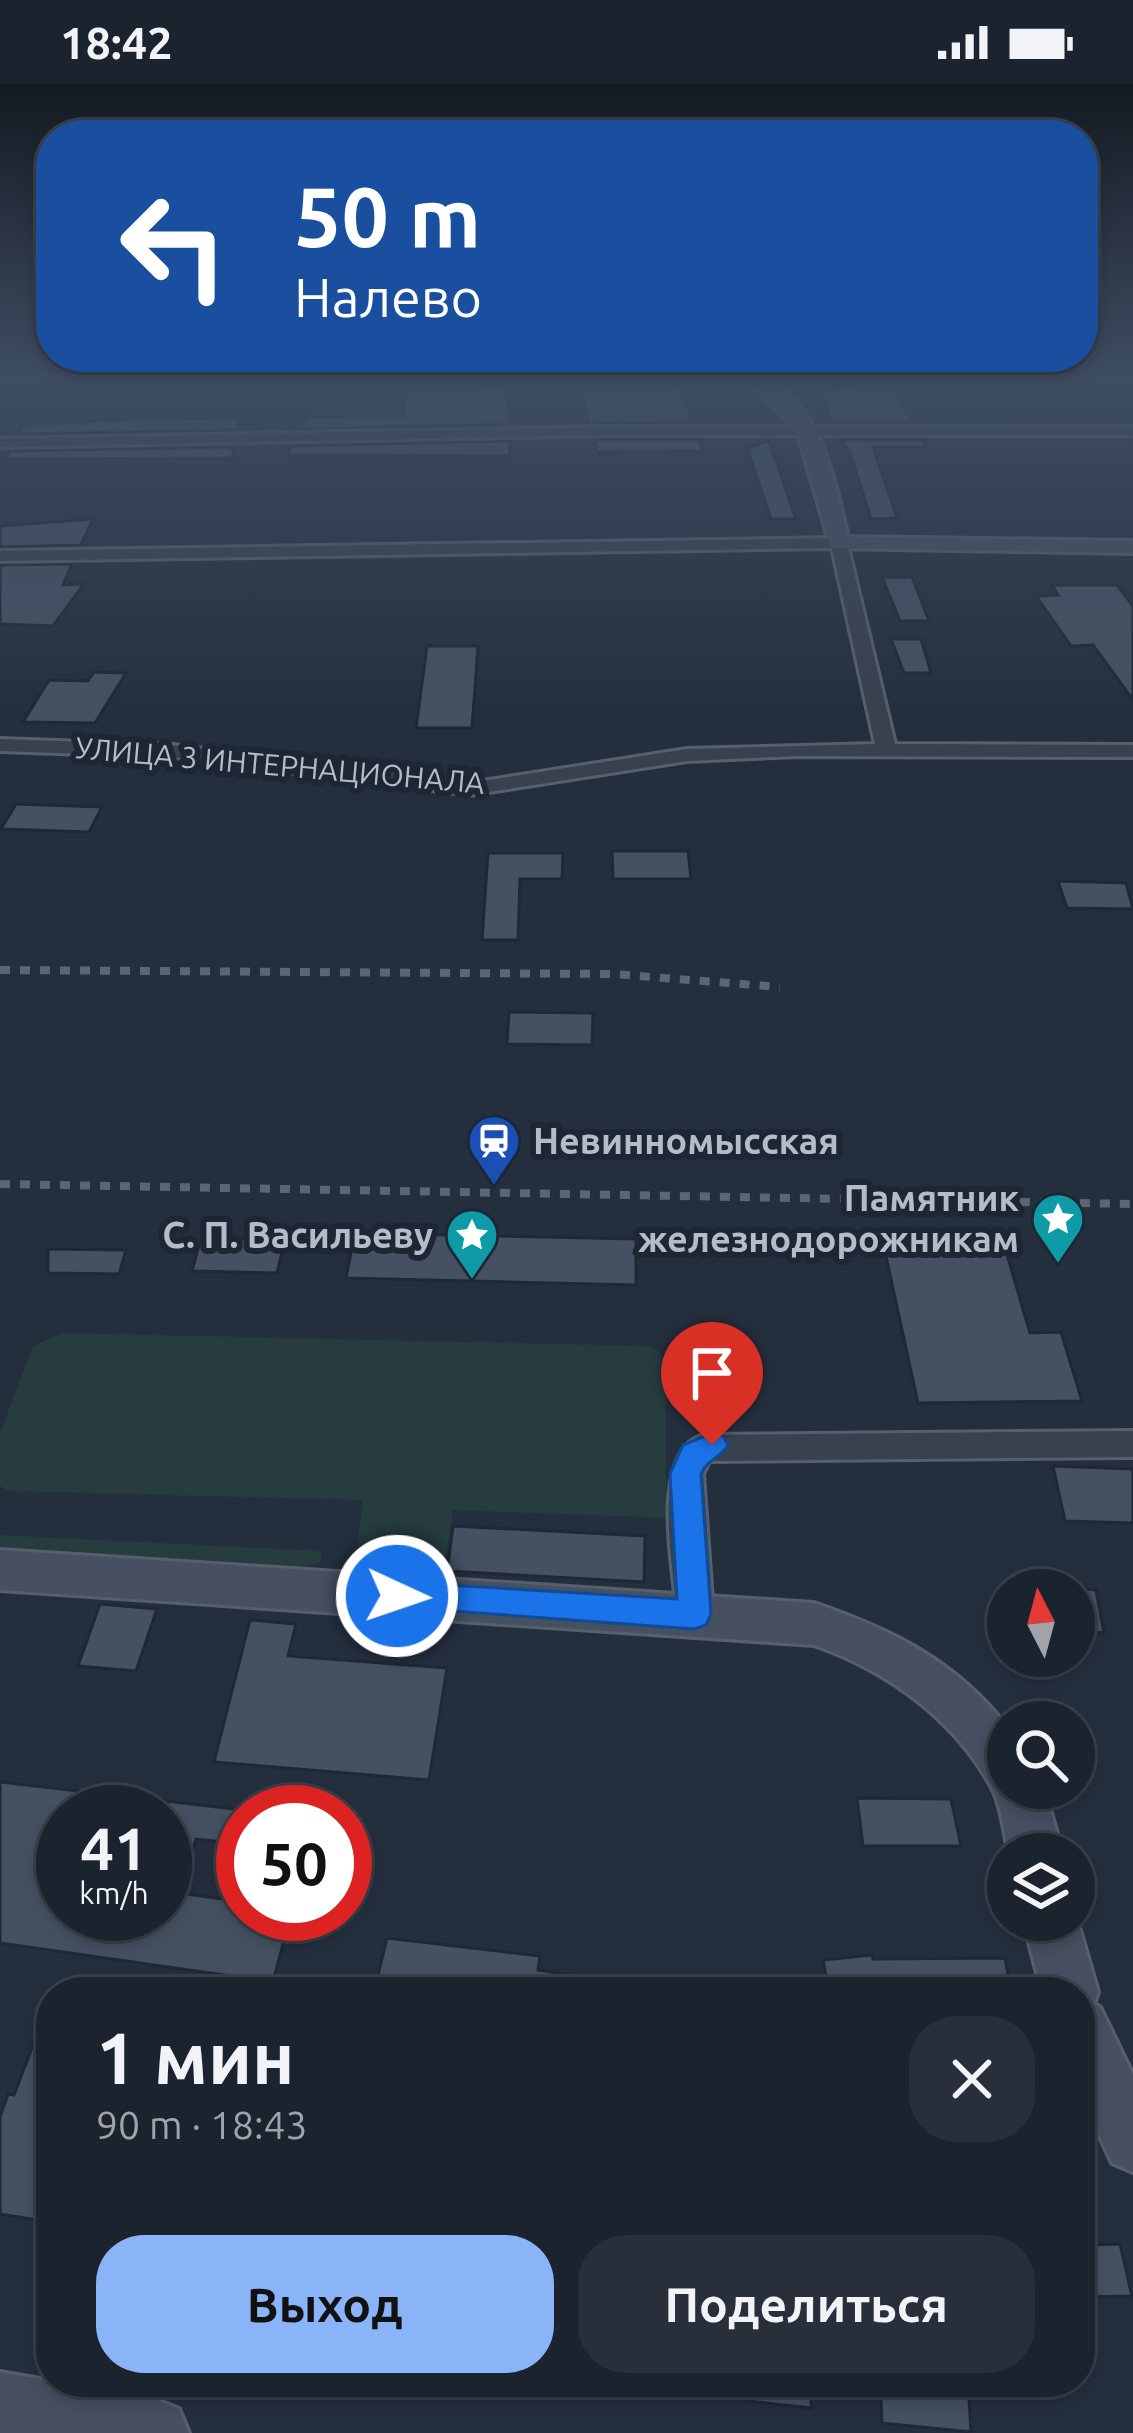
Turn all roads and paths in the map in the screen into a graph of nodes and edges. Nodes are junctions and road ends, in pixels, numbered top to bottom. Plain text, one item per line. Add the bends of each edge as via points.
1 (825, 490) edge
2 (839, 543) junction
3 (1133, 547) edge
4 (0, 556) edge
5 (0, 745) edge
6 (1133, 751) edge
7 (887, 752) junction
8 (1133, 1444) edge
9 (0, 1570) edge
10 (694, 1614) junction
11 (987, 1738) edge
12 (1057, 1941) edge
13 (1066, 1977) edge
14 (1095, 2060) edge
15 (1133, 2142) edge
16 (0, 2406) edge
17 (155, 2433) edge

1 - 2 street
2 - 3 street
2 - 4 street
2 - 7 street
5 - 7 street, УЛИЦА 3 ИНТЕРНАЦИОНАЛА via 172,752 470,788 687,755
6 - 7 street, УЛИЦА 3 ИНТЕРНАЦИОНАЛА
8 - 10 street via 703,1448 686,1474
9 - 10 street
10 - 11 street via 814,1624 878,1644 943,1689
12 - 13 street
14 - 15 street
16 - 17 street

